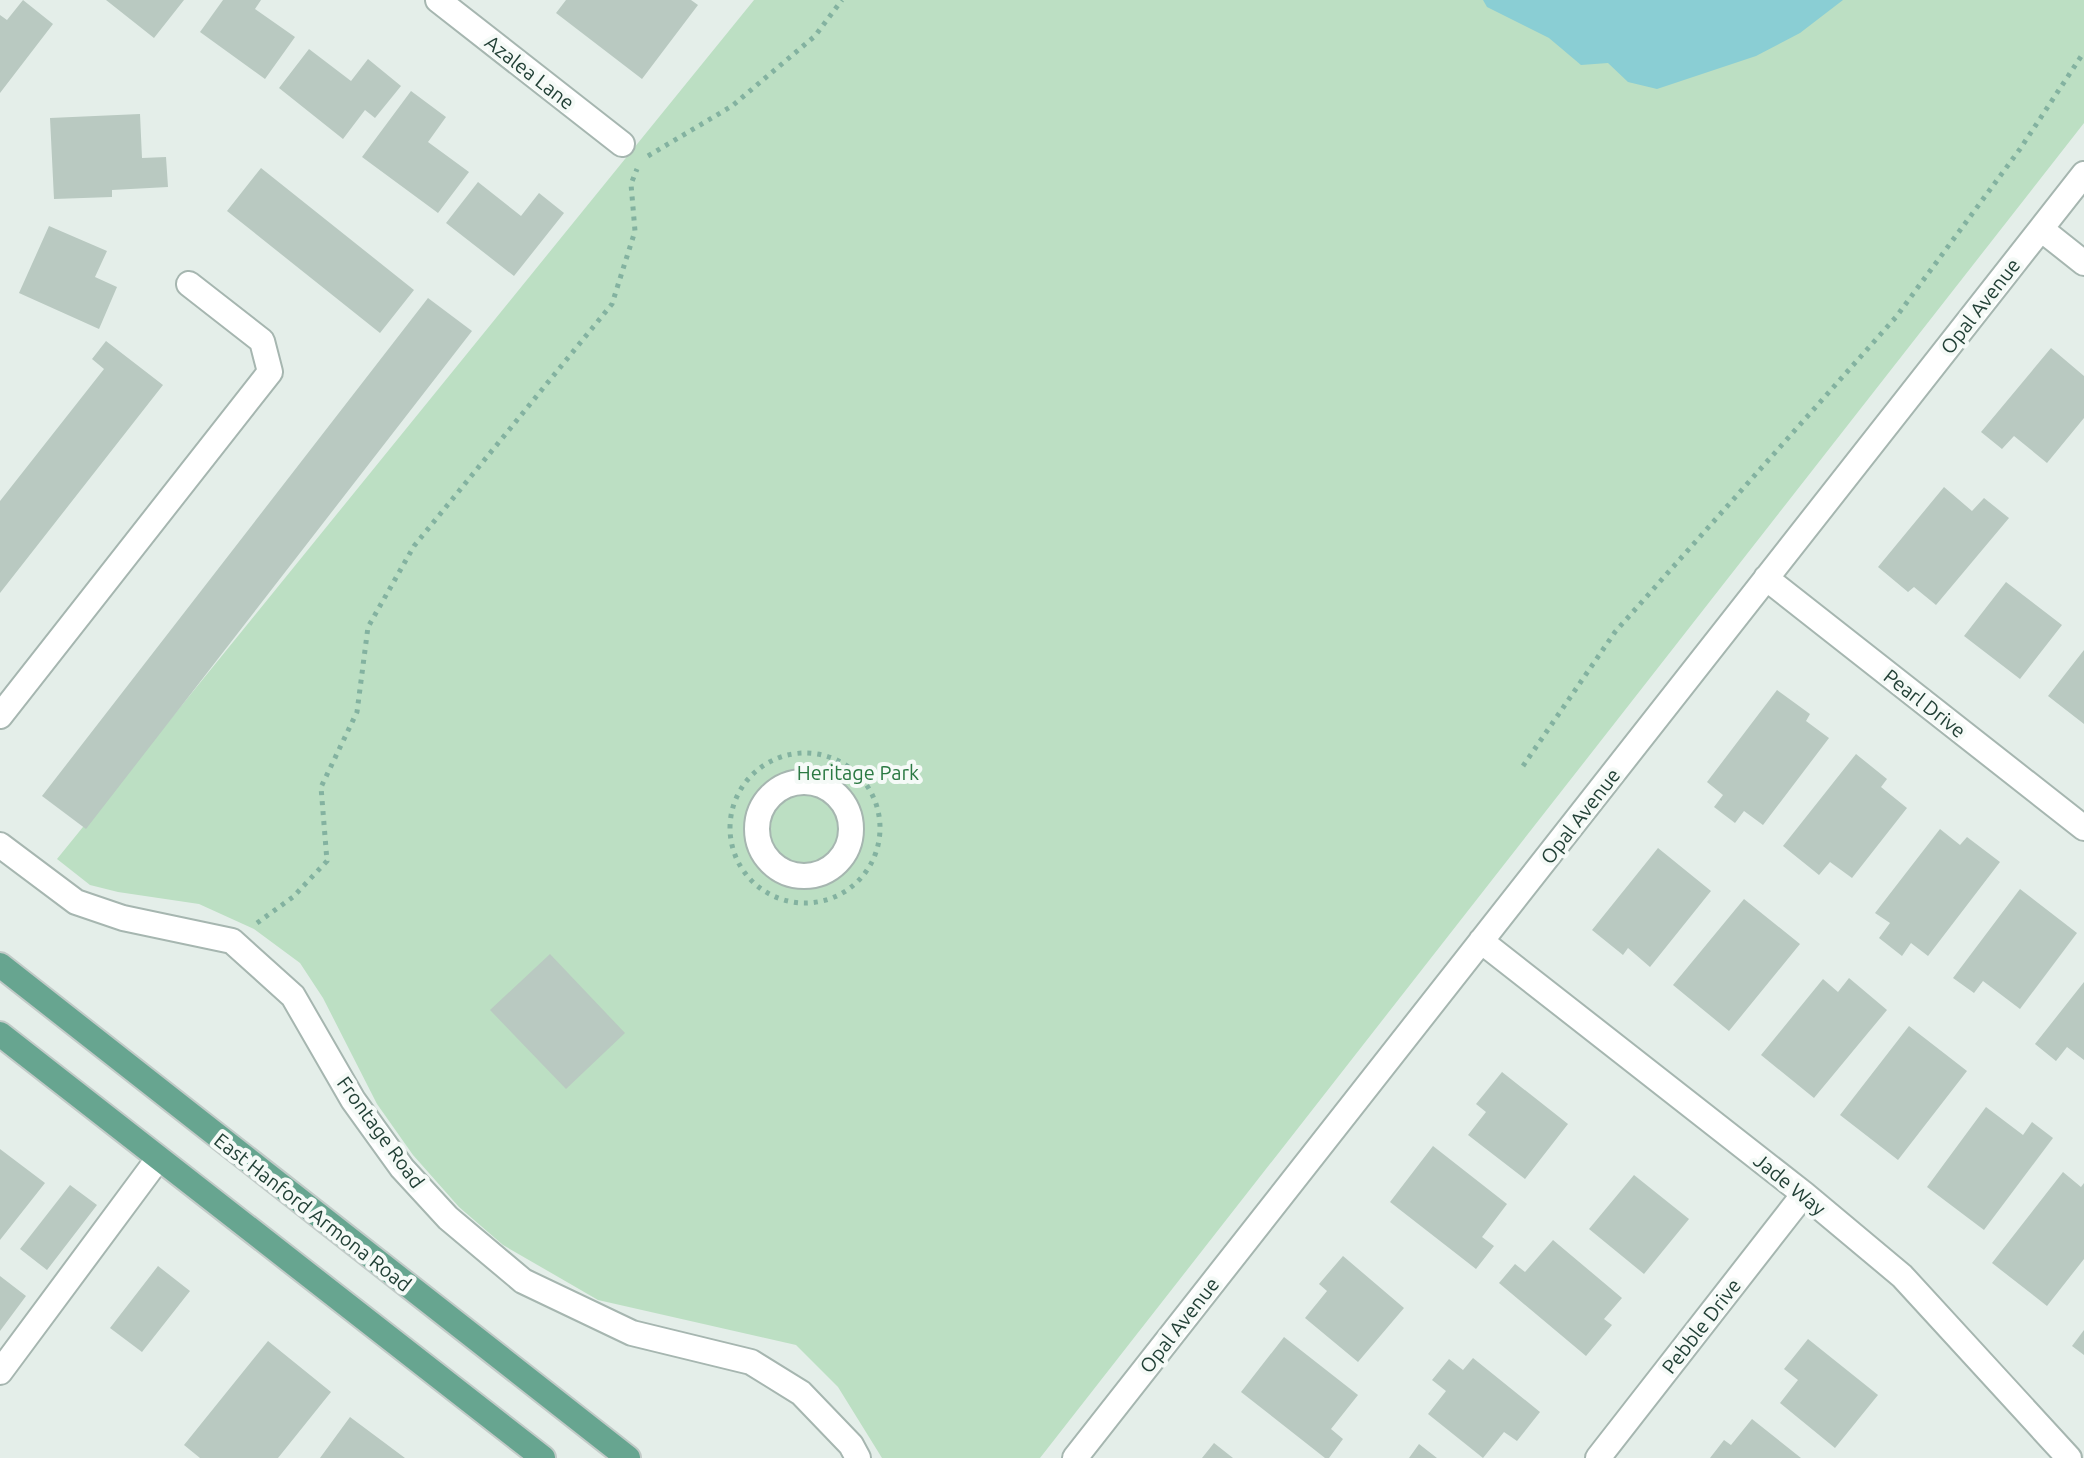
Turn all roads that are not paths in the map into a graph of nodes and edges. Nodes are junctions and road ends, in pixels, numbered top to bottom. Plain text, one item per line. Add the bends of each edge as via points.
1 (442, 1) edge
2 (622, 144) dead end
3 (2084, 174) edge
4 (2041, 229) junction
5 (2084, 263) edge
6 (189, 284) dead end
7 (1766, 578) junction
8 (0, 716) edge
9 (2084, 828) edge
10 (0, 845) edge
11 (1481, 941) junction
12 (0, 965) edge
13 (0, 1034) edge
14 (158, 1159) junction
15 (1804, 1194) junction
16 (0, 1372) edge
17 (543, 1458) edge
18 (628, 1458) edge
19 (858, 1458) edge
20 (1075, 1458) edge
21 (1598, 1458) edge
22 (2069, 1458) edge

1 - 2 street, Azalea Lane
3 - 4 street, Opal Avenue
4 - 5 street
4 - 7 street, Opal Avenue
6 - 8 street via 262,341 270,372
7 - 9 street, Pearl Drive
7 - 11 street, Opal Avenue
10 - 19 street, Frontage Road via 76,902 123,918 232,941 293,996 353,1100 402,1168 448,1218 523,1281 632,1333 751,1362 801,1393
11 - 15 street, Jade Way
11 - 20 street, Opal Avenue
12 - 18 main road, East Hanford Armona Road
13 - 14 main road
14 - 16 street
14 - 17 main road
15 - 21 street, Pebble Drive
15 - 22 street, Jade Way via 1902,1276

